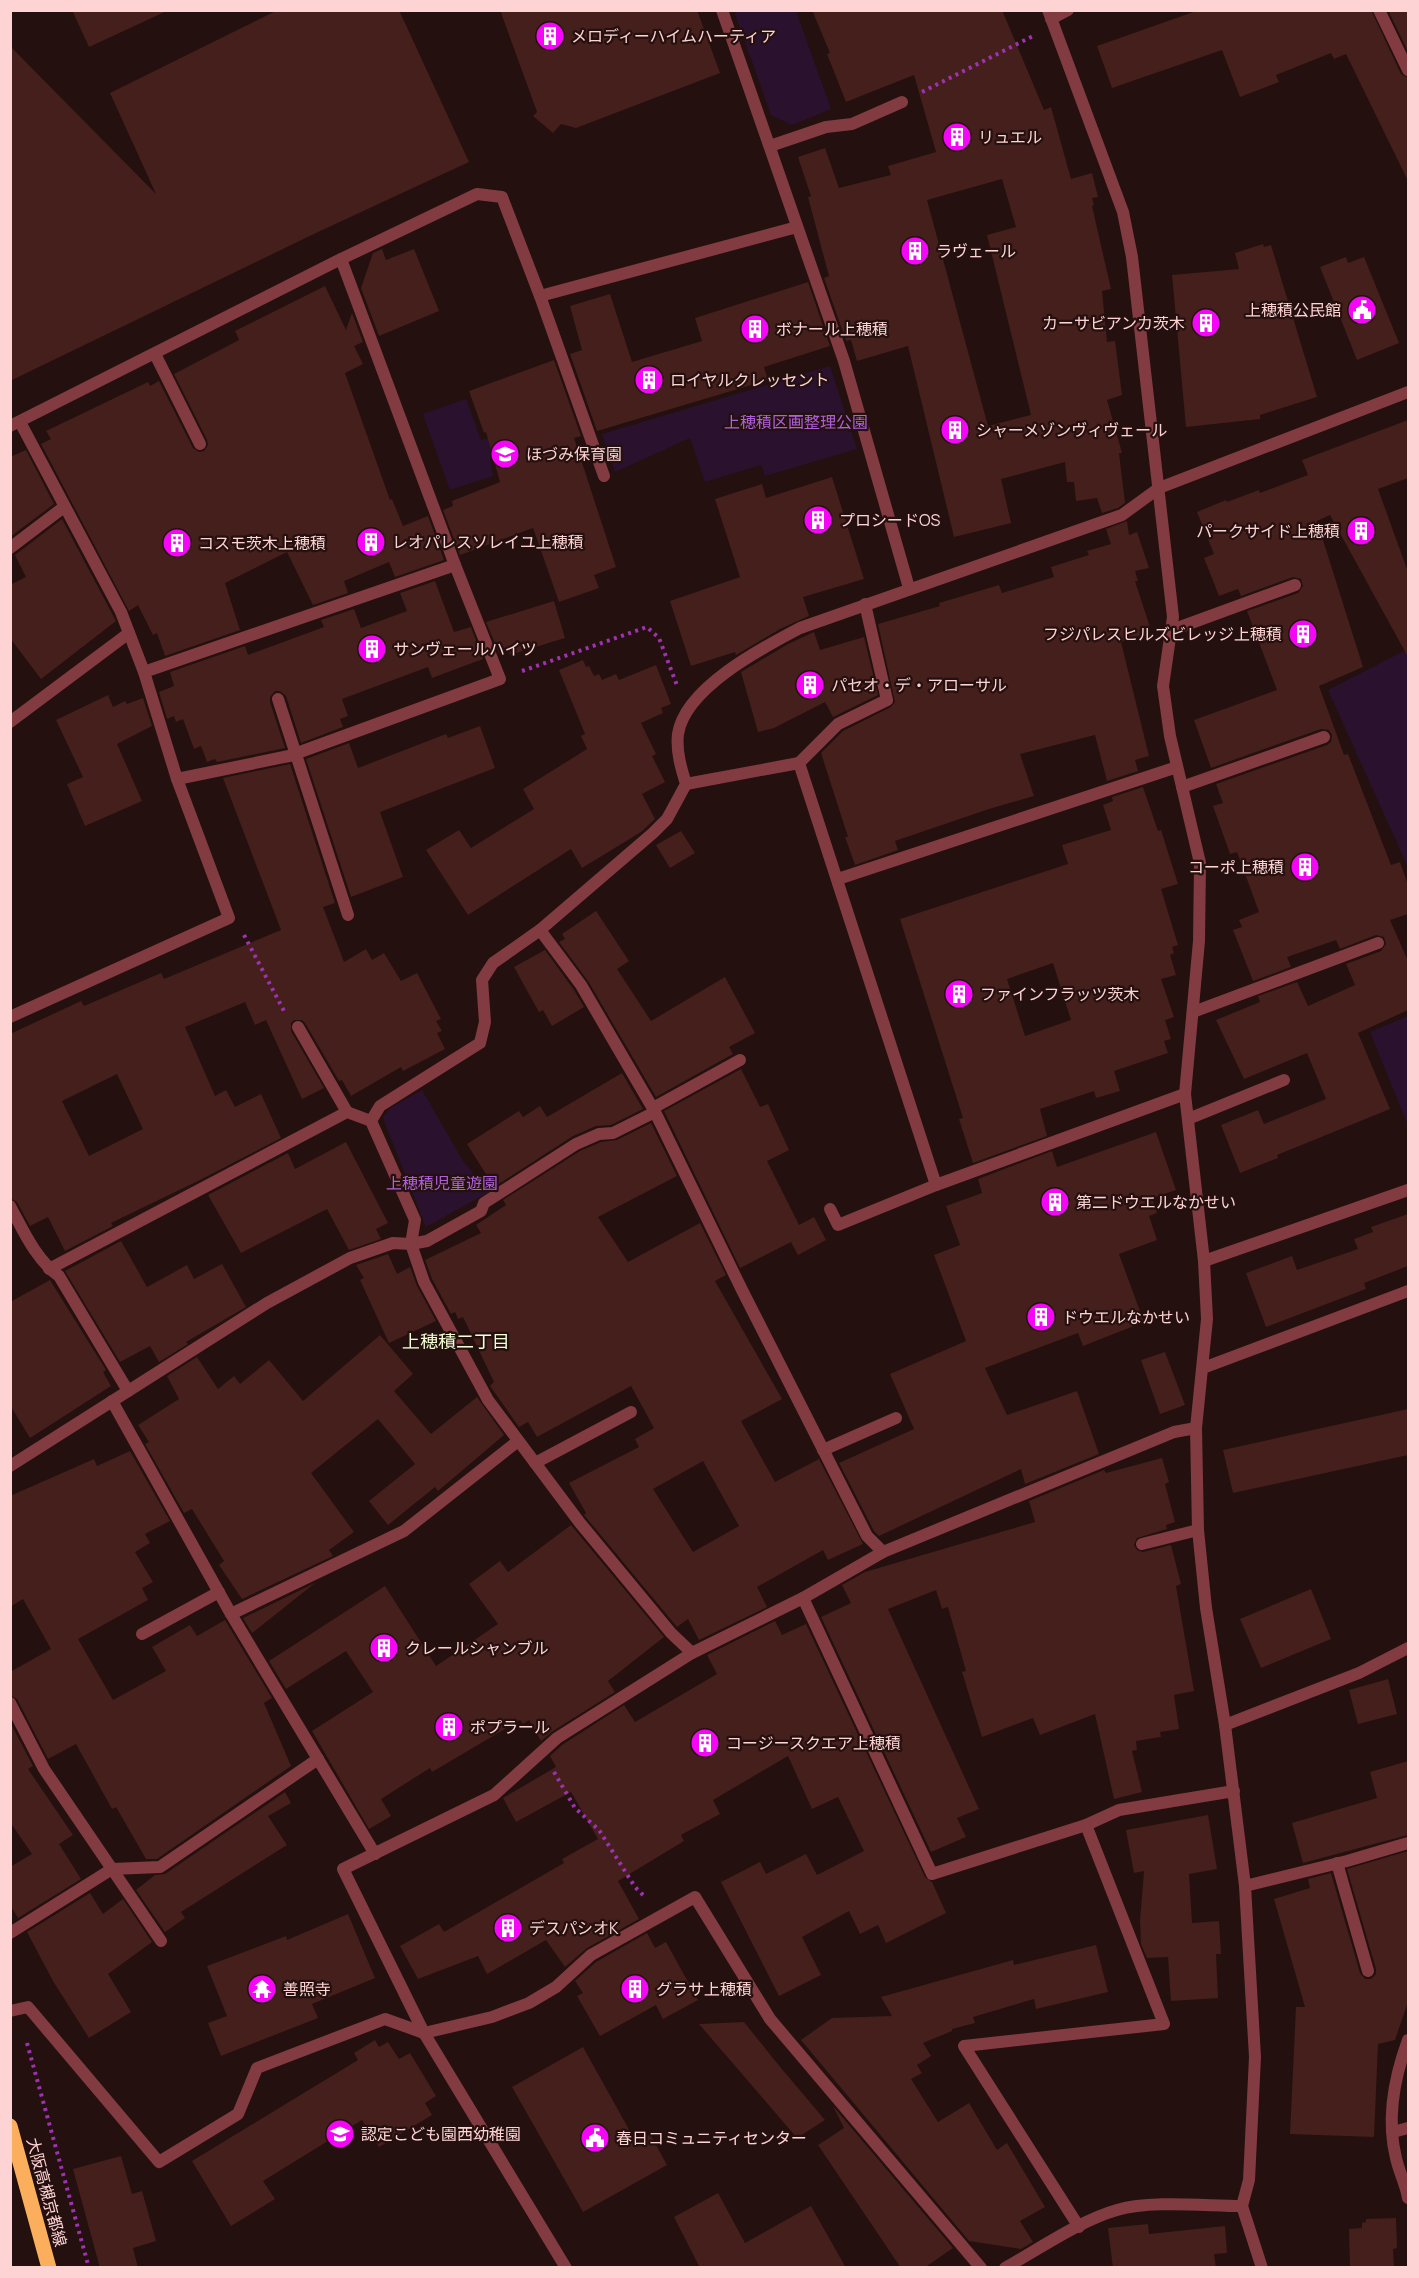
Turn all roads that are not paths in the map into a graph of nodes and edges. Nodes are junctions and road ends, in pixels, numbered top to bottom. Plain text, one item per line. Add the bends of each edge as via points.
1 (722, 10) edge
2 (1068, 10) edge
3 (1379, 10) edge
4 (1049, 15) edge
5 (1408, 70) edge
6 (902, 102) road end
7 (770, 146) junction
8 (797, 227) junction
9 (341, 259) junction
10 (540, 296) junction
11 (155, 354) junction
12 (1408, 392) edge
13 (15, 424) edge
14 (200, 444) dead end
15 (604, 477) dead end
16 (1159, 488) junction
17 (64, 507) junction
18 (10, 548) edge
19 (455, 565) junction
20 (1295, 585) dead end
21 (909, 588) junction
22 (865, 604) junction
23 (1172, 630) junction
24 (129, 633) junction
25 (144, 672) junction
26 (278, 699) dead end
27 (10, 722) edge
28 (1324, 737) dead end
29 (295, 754) junction
30 (799, 763) junction
31 (1178, 767) junction
32 (177, 778) junction
33 (686, 784) junction
34 (1182, 787) junction
35 (838, 879) junction
36 (348, 915) dead end
37 (540, 930) junction
38 (1378, 943) dead end
39 (1193, 1012) junction
40 (10, 1017) edge
41 (298, 1027) road end
42 (740, 1060) dead end
43 (1284, 1080) dead end
44 (1185, 1094) junction
45 (654, 1110) junction
46 (347, 1112) junction
47 (1188, 1119) junction
48 (371, 1121) junction
49 (936, 1185) junction
50 (1408, 1190) edge
51 (10, 1206) edge
52 (830, 1209) dead end
53 (411, 1244) junction
54 (1204, 1261) junction
55 (49, 1269) junction
56 (1408, 1291) edge
57 (1203, 1368) junction
58 (128, 1391) junction
59 (112, 1401) junction
60 (631, 1412) dead end
61 (896, 1418) dead end
62 (1196, 1428) junction
63 (518, 1441) junction
64 (823, 1450) junction
65 (535, 1463) junction
66 (10, 1466) edge
67 (1198, 1530) junction
68 (1142, 1544) dead end
69 (883, 1552) junction
70 (219, 1592) junction
71 (803, 1598) junction
72 (231, 1614) junction
73 (142, 1634) dead end
74 (1408, 1648) edge
75 (692, 1653) junction
76 (10, 1703) edge
77 (1225, 1725) junction
78 (318, 1759) junction
79 (1234, 1791) junction
80 (1086, 1825) junction
81 (1408, 1843) edge
82 (375, 1854) junction
83 (1337, 1863) junction
84 (112, 1869) junction
85 (1245, 1886) junction
86 (10, 1933) edge
87 (162, 1941) dead end
88 (1368, 1971) dead end
89 (14, 2010) edge
90 (423, 2032) junction
91 (1408, 2040) edge
92 (10, 2126) edge
93 (1408, 2128) edge
94 (1393, 2132) junction
95 (1408, 2199) edge
96 (1242, 2206) junction
97 (1078, 2227) junction
98 (49, 2268) edge
99 (566, 2268) edge
100 (981, 2268) edge
101 (1005, 2268) edge
102 (1262, 2268) edge

1 - 7 street
2 - 4 street
3 - 5 street
4 - 16 street via 1123,212 1132,257
6 - 7 street via 852,124 826,127
7 - 8 street
8 - 10 street
8 - 21 street via 844,361
9 - 10 street via 477,194 502,198
9 - 11 street
9 - 19 street
10 - 15 street
11 - 13 street
11 - 14 street
12 - 16 street
13 - 17 street
16 - 21 street via 1122,515
16 - 23 street
17 - 18 street
17 - 24 street
19 - 25 street
19 - 29 street via 500,679
20 - 23 street
21 - 22 street
22 - 30 street via 887,700 838,724
22 - 33 street via 800,628 719,677 687,711 678,734 678,759
23 - 31 street via 1163,686
24 - 25 street
24 - 27 street
25 - 32 street
26 - 29 street
28 - 34 street
29 - 32 street
29 - 36 street
30 - 33 street
30 - 35 street
31 - 34 street
31 - 35 street
32 - 40 street via 229,918
33 - 37 street via 667,819
34 - 39 street via 1200,863
35 - 49 street
37 - 45 street via 581,985
37 - 48 street via 493,963 482,980 485,1022 480,1043 380,1106
38 - 39 street
39 - 44 street
41 - 46 street
42 - 45 street
43 - 47 street
44 - 47 street
44 - 49 street
45 - 53 street via 613,1133 599,1134 576,1144 484,1203 481,1211 427,1240
45 - 64 street
46 - 48 street
46 - 55 street
47 - 54 street
48 - 53 street via 415,1220
49 - 52 street via 838,1225
50 - 54 street
51 - 55 street
53 - 58 street via 393,1243 350,1258 267,1303
53 - 63 street via 424,1282 488,1400
54 - 57 street via 1207,1319
55 - 58 street via 60,1276
56 - 57 street
57 - 62 street
58 - 59 street
59 - 66 street
59 - 70 street
60 - 65 street
61 - 64 street
62 - 67 street
62 - 69 street via 1174,1432
63 - 65 street
63 - 72 street via 404,1531
64 - 69 street via 867,1536
65 - 75 street via 663,1624
67 - 68 street
67 - 77 street
69 - 71 street
70 - 72 street
70 - 73 street
71 - 75 street
71 - 80 street via 932,1874
72 - 78 street
74 - 77 street via 1359,1674
75 - 82 street via 557,1738 494,1795
76 - 84 street via 44,1769
77 - 79 street
78 - 82 street
78 - 84 street via 160,1867
79 - 80 street via 1119,1810
79 - 85 street
80 - 97 street via 1164,2024 964,2046
81 - 83 street
82 - 90 street via 343,1869
83 - 85 street
83 - 88 street
84 - 86 street
84 - 87 street
85 - 96 street via 1255,2057 1249,2180
89 - 90 street via 28,2007 159,2162 238,2114 257,2068 385,2019
90 - 99 street
90 - 100 street via 492,2017 529,2003 556,1987 591,1955 695,1897 770,2019
91 - 94 street via 1396,2077
92 - 98 main road, 大阪高槻京都線
93 - 94 street
94 - 95 street
96 - 97 street via 1117,2210
96 - 102 street
97 - 101 street

